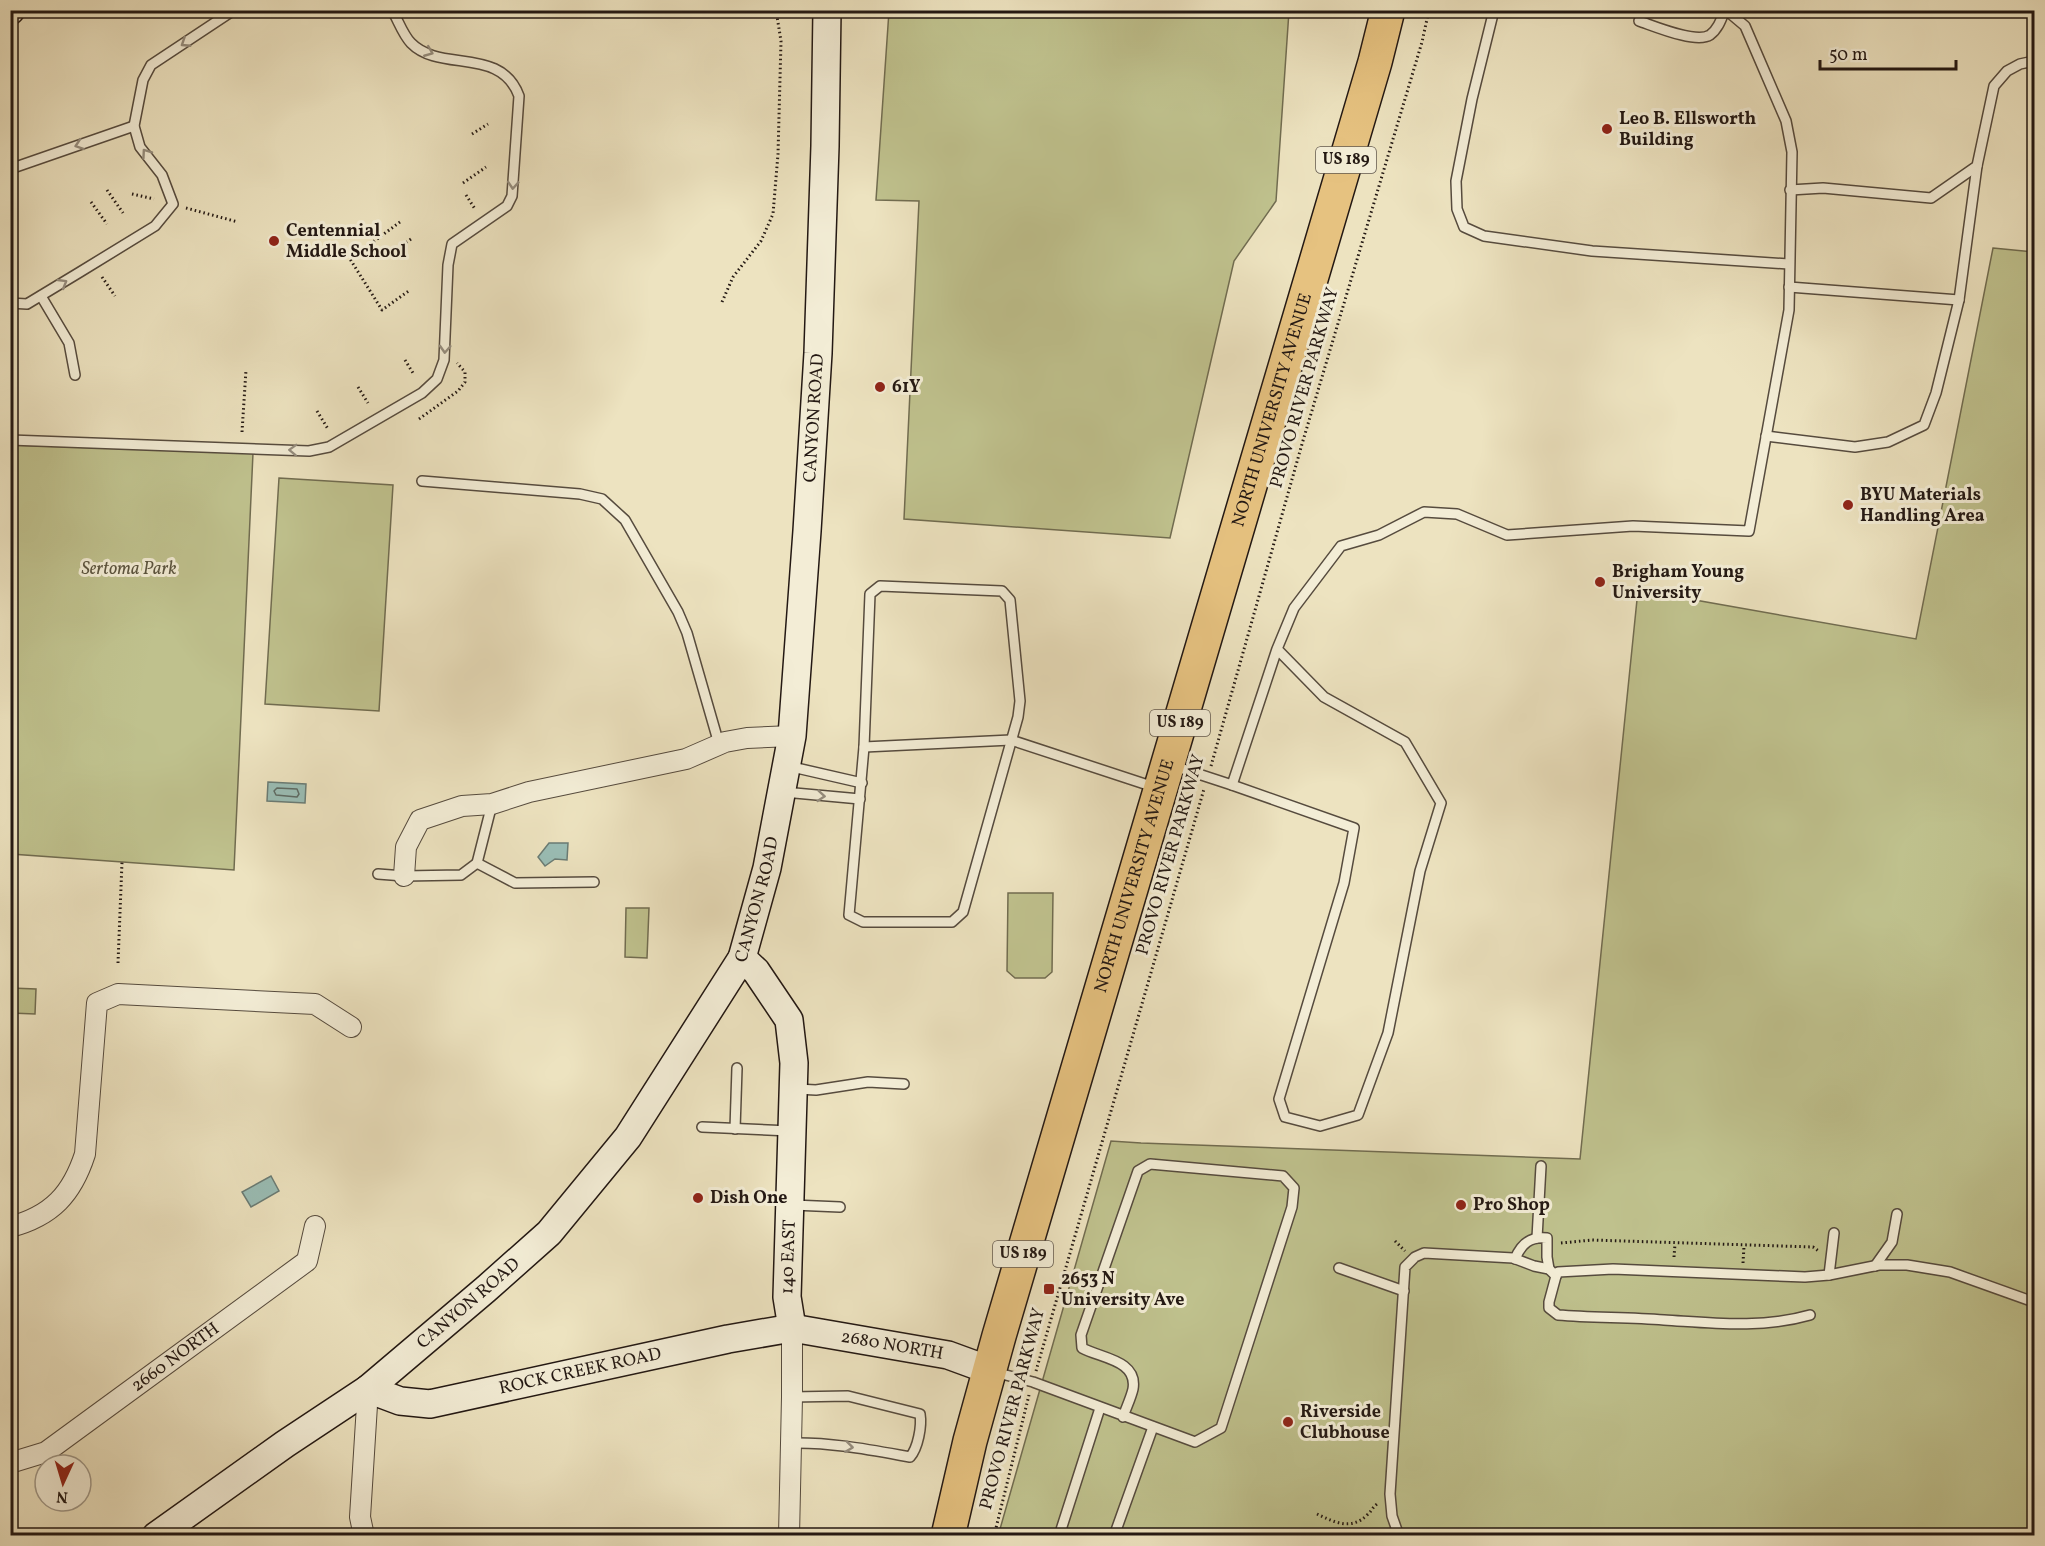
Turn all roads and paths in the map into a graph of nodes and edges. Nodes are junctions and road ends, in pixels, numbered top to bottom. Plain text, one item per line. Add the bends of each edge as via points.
1 (234, 10) edge
2 (392, 10) edge
3 (776, 10) edge
4 (827, 10) edge
5 (1388, 10) edge
6 (1429, 10) edge
7 (1494, 10) edge
8 (1725, 10) edge
9 (1639, 21) dead end
10 (2034, 61) edge
11 (488, 124) dead end
12 (134, 126) junction
13 (472, 134) dead end
14 (1977, 166) junction
15 (486, 167) dead end
16 (10, 169) edge
17 (463, 183) dead end
18 (107, 190) dead end
19 (1790, 190) junction
20 (132, 194) dead end
21 (466, 195) dead end
22 (154, 199) dead end
23 (92, 201) dead end
24 (184, 207) dead end
25 (475, 209) dead end
26 (123, 213) dead end
27 (238, 222) dead end
28 (400, 222) dead end
29 (107, 224) dead end
30 (411, 239) dead end
31 (388, 256) dead end
32 (1789, 264) junction
33 (102, 277) dead end
34 (1789, 287) junction
35 (410, 290) dead end
36 (41, 296) junction
37 (115, 296) dead end
38 (1959, 300) junction
39 (722, 302) dead end
40 (10, 303) edge
41 (405, 360) dead end
42 (455, 362) dead end
43 (246, 370) dead end
44 (413, 373) dead end
45 (75, 375) dead end
46 (358, 387) dead end
47 (368, 403) dead end
48 (317, 411) dead end
49 (419, 419) dead end
50 (328, 429) dead end
51 (242, 432) dead end
52 (1766, 436) junction
53 (10, 440) edge
54 (422, 481) dead end
55 (1277, 649) junction
56 (792, 736) junction
57 (1011, 740) junction
58 (720, 744) junction
59 (864, 747) junction
60 (786, 765) junction
61 (1164, 776) junction
62 (1208, 776) junction
63 (862, 783) junction
64 (1232, 785) junction
65 (781, 792) junction
66 (861, 799) junction
67 (492, 804) junction
68 (122, 862) dead end
69 (477, 863) junction
70 (378, 874) dead end
71 (404, 876) junction
72 (594, 882) dead end
73 (742, 958) junction
74 (118, 963) dead end
75 (351, 1027) dead end
76 (737, 1068) dead end
77 (904, 1084) dead end
78 (794, 1089) junction
79 (702, 1127) dead end
80 (735, 1129) junction
81 (793, 1131) junction
82 (1541, 1166) dead end
83 (791, 1205) junction
84 (840, 1206) dead end
85 (1897, 1214) dead end
86 (315, 1226) dead end
87 (10, 1227) edge
88 (1834, 1233) dead end
89 (1538, 1238) junction
90 (1547, 1245) junction
91 (1515, 1259) junction
92 (1831, 1259) junction
93 (1875, 1266) junction
94 (1339, 1268) dead end
95 (1552, 1272) junction
96 (1829, 1275) junction
97 (1404, 1291) junction
98 (2034, 1302) edge
99 (1810, 1315) dead end
100 (792, 1328) junction
101 (989, 1370) junction
102 (1033, 1382) junction
103 (368, 1389) junction
104 (792, 1397) junction
105 (1100, 1408) junction
106 (1123, 1417) junction
107 (1153, 1427) junction
108 (791, 1443) junction
109 (10, 1462) edge
110 (1390, 1505) junction
111 (1317, 1514) dead end
112 (156, 1536) edge
113 (364, 1536) edge
114 (789, 1536) edge
115 (948, 1536) edge
116 (994, 1536) edge
117 (1059, 1536) edge
118 (1114, 1536) edge
119 (1399, 1536) edge

1 -> 12 lane via 151,65 143,81
2 -> 53 lane via 411,43 443,58 490,66 507,75 519,96 512,196 507,206 452,244 444,360 437,379 422,393 329,447 309,450
3 - 39 path via 781,40 773,214 761,241 733,277
4 - 56 main road, CANYON ROAD via 818,353
5 - 61 highway, NORTH UNIVERSITY AVENUE / US 189
6 - 62 path, PROVO RIVER PARKWAY
7 - 32 lane via 1456,181 1457,209 1464,227 1484,236 1592,251
8 - 9 lane via 1720,24 1709,36 1694,38
8 - 19 lane via 1745,26 1786,122 1792,152
10 - 14 lane via 2007,71 1994,86
11 - 13 path
12 -> 16 lane
36 -> 12 lane via 155,226 173,204 162,175 140,147
14 - 19 lane via 1931,198 1823,188
14 - 38 lane
15 - 17 path
18 - 26 path
19 - 32 lane
20 - 22 path
21 - 25 path
23 - 29 path
24 - 27 path
28 - 35 path via 350,259 382,310
30 - 31 path
32 - 34 lane
33 - 37 path
34 - 38 lane
34 - 52 lane via 1789,310
36 - 40 lane via 27,304
36 - 45 lane via 69,343
38 - 52 lane via 1924,425 1887,442 1854,447
41 - 44 path
42 - 49 path via 465,372 465,382
43 - 51 path
46 - 47 path
48 - 50 path
52 - 55 lane via 1749,531 1633,526 1507,535 1457,514 1424,512 1379,535 1341,546 1294,608
54 - 58 lane via 602,499 625,520 678,612
55 - 64 lane
55 - 64 lane via 1324,697 1405,742 1441,803 1420,871 1388,1033 1359,1115 1320,1126 1285,1117 1279,1099 1344,883 1354,828
56 - 58 street
56 - 60 main road, CANYON ROAD
57 - 59 lane
57 - 59 lane via 1020,701 1010,600 1002,591 880,586 870,594
57 - 61 lane
57 - 66 lane via 963,912 952,922 863,922 849,915
58 - 67 street via 686,759 529,792
59 - 63 lane
60 - 63 lane
60 - 65 main road, CANYON ROAD
61 - 62 lane
61 - 101 highway, NORTH UNIVERSITY AVENUE / US 189
62 - 64 lane
62 - 102 path, PROVO RIVER PARKWAY
63 - 66 lane
65 -> 66 lane
65 - 73 main road, CANYON ROAD via 767,868
67 - 69 lane
67 - 71 street via 462,806 420,820 406,847
68 - 74 path
69 - 71 lane via 461,875
69 - 72 lane via 515,883
70 - 71 lane
73 - 78 main road, 140 EAST via 756,971 789,1020
73 - 103 main road, CANYON ROAD via 628,1137 549,1233
75 - 87 street via 315,1004 118,994 97,1002 86,1154 79,1174 51,1210 30,1222
76 - 80 lane
77 - 78 lane via 868,1082 816,1090
78 - 81 main road, 140 EAST
79 - 80 lane
80 - 81 lane
81 - 83 main road, 140 EAST
82 - 89 lane
83 - 84 lane
83 - 100 main road, 140 EAST via 787,1297
85 - 93 lane via 1892,1242
86 - 109 street, 2660 NORTH via 307,1261 46,1452
88 - 92 lane
89 - 90 lane via 1547,1238
89 - 91 lane via 1523,1245
90 - 92 path via 1592,1240 1813,1247
90 - 95 lane
91 - 95 lane
91 - 97 lane via 1424,1253 1405,1267
92 - 96 lane
93 - 96 lane
93 - 98 lane via 1907,1265 1950,1272
94 - 97 lane
95 - 96 lane via 1613,1269
95 - 99 lane via 1549,1316 1716,1325 1778,1322
97 - 110 lane
100 - 101 main road, 2680 NORTH via 948,1355
100 - 103 main road, ROCK CREEK ROAD via 430,1404 400,1401
100 - 104 street, 140 EAST
101 - 102 lane
101 - 115 highway, NORTH UNIVERSITY AVENUE / US 189
102 - 105 lane
102 - 116 path, PROVO RIVER PARKWAY
103 - 112 main road, CANYON ROAD
103 - 113 street via 360,1517
104 - 108 street, 140 EAST
108 -> 104 lane via 868,1449 910,1457 921,1420 920,1414 848,1396
105 - 106 lane
105 - 117 lane
106 - 107 lane
106 - 107 lane via 1133,1388 1130,1372 1121,1363 1082,1348 1081,1335 1138,1171 1150,1164 1283,1176 1294,1188 1292,1207 1221,1428 1195,1442
107 - 118 lane
108 - 114 street, 140 EAST
110 - 111 path via 1377,1504 1367,1515 1347,1525
110 - 119 lane

